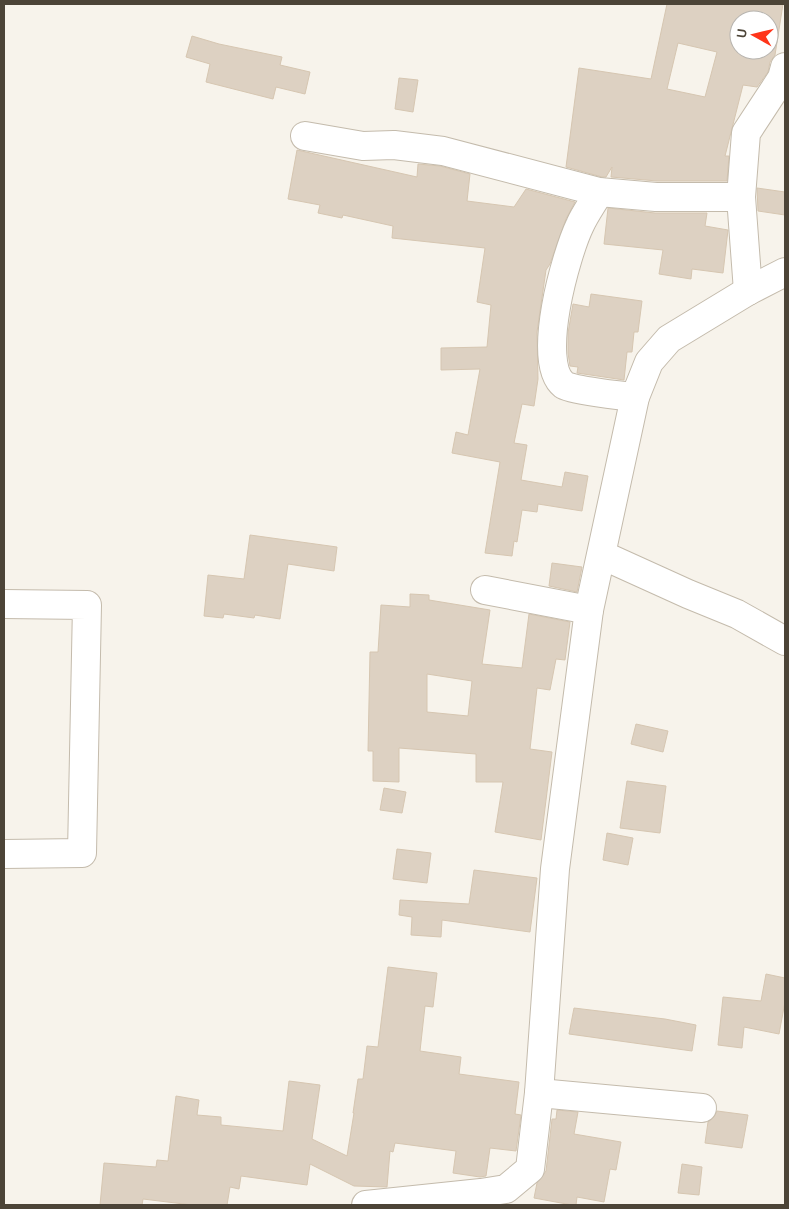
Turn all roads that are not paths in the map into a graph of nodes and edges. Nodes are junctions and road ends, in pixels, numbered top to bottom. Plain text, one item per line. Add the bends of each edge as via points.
1 (785, 67) edge
2 (305, 136) dead end
3 (599, 192) junction
4 (741, 197) junction
5 (785, 272) edge
6 (748, 291) junction
7 (635, 397) junction
8 (602, 555) junction
9 (485, 590) dead end
10 (4, 604) edge
11 (589, 610) junction
12 (785, 641) edge
13 (4, 854) edge
14 (539, 1093) junction
15 (702, 1108) dead end
16 (366, 1205) edge

1 - 4 street via 782,78 746,133
2 - 3 street via 363,146 394,145 443,151
3 - 4 street via 656,197
3 - 7 street via 579,225 561,278 554,318 555,376 566,387
4 - 6 street
5 - 6 street
6 - 7 street via 669,339 649,362
7 - 8 street
8 - 11 street
8 - 12 street via 738,614
9 - 11 street
10 - 13 street via 87,605 82,853
11 - 14 street via 555,869
14 - 15 street
14 - 16 street via 530,1169 506,1188

